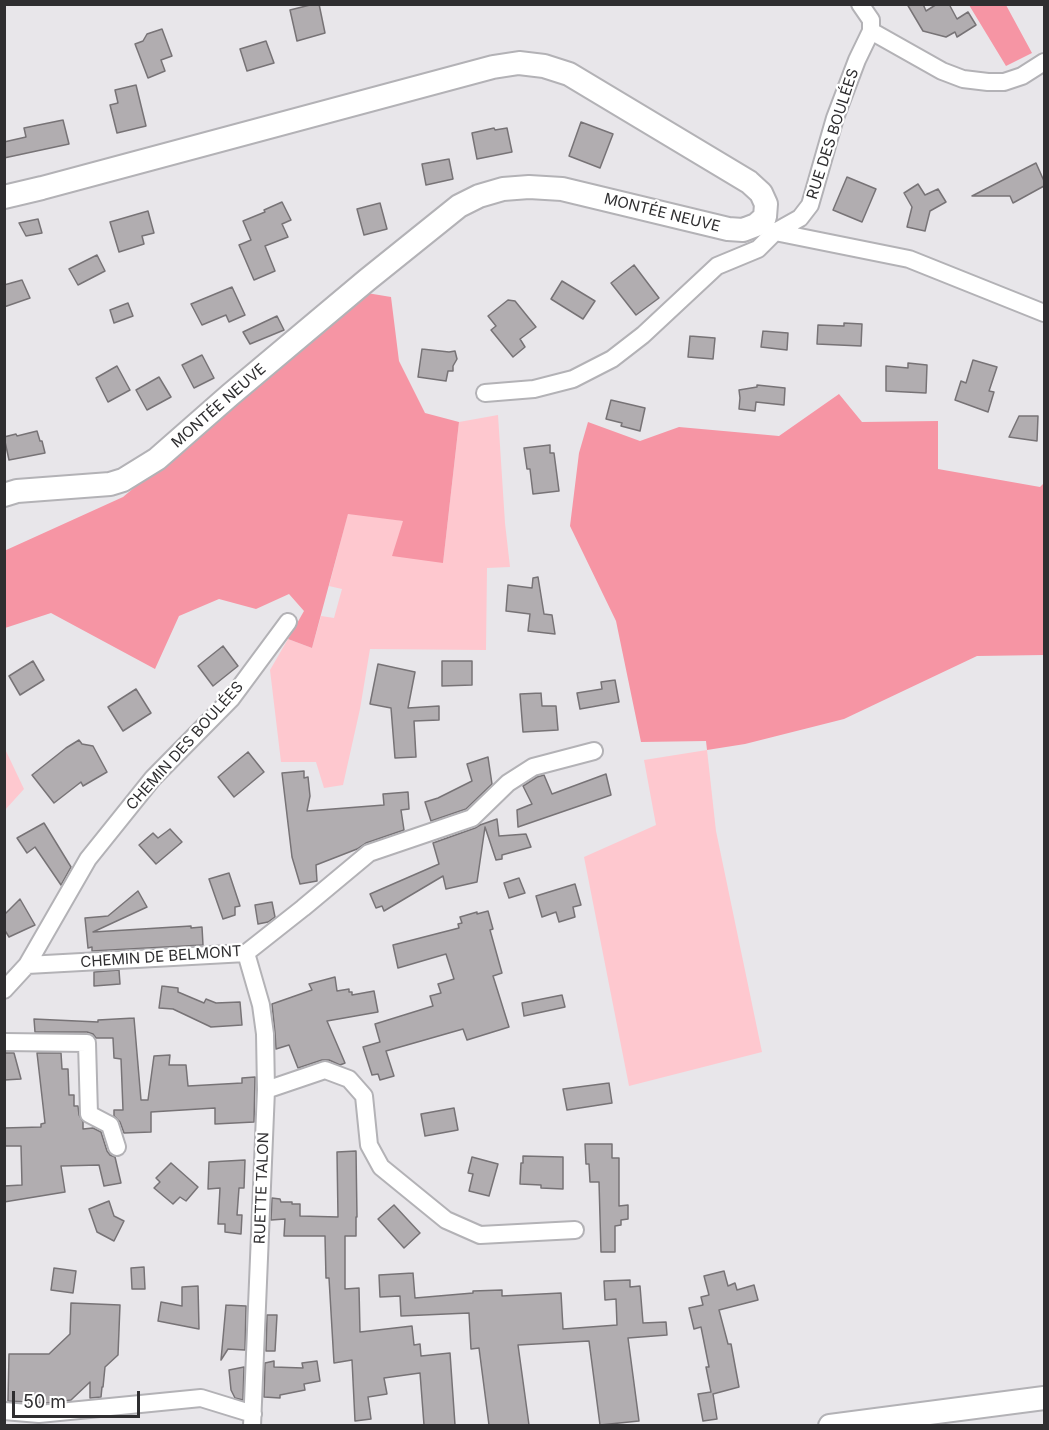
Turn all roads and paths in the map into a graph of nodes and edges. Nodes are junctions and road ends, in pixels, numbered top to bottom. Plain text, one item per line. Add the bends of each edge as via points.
1 (860, 4) edge
2 (871, 31) junction
3 (1044, 62) edge
4 (4, 196) edge
5 (765, 229) junction
6 (1044, 313) edge
7 (484, 393) dead end
8 (4, 495) edge
9 (288, 622) dead end
10 (594, 751) dead end
11 (246, 953) junction
12 (27, 965) junction
13 (4, 990) edge
14 (4, 1042) edge
15 (266, 1090) junction
16 (117, 1147) dead end
17 (575, 1230) dead end
18 (1044, 1398) edge
19 (4, 1412) edge
20 (252, 1420) edge
21 (830, 1425) edge

1 - 2 street via 871,20
2 - 3 street via 942,71 963,78 1004,82
2 - 5 street, RUE DES BOULÉES via 835,118 810,205 800,218
4 - 5 street via 493,66 519,63 569,74 749,182 766,204
5 - 6 street via 909,259
5 - 7 street via 758,249 717,266 612,359 573,379 534,389
5 - 8 street, MONTÉE NEUVE via 728,229 562,189 503,189 478,196 459,206 367,280 157,459 110,484
9 - 12 street, CHEMIN DES BOULÉES via 231,699 153,778 88,859
10 - 11 street, CHEMIN DE BELMONT via 533,767 508,783 471,818 369,854
11 - 12 street, CHEMIN DE BELMONT
11 - 15 street, RUETTE TALON via 261,1005
12 - 13 street, CHEMIN DES BOULÉES
14 - 16 street via 87,1042 88,1114 110,1125
15 - 17 street via 325,1070 349,1079 364,1096 369,1145 381,1167 446,1220 480,1235
15 - 20 street, RUETTE TALON
18 - 21 street
19 - 20 street via 39,1414 201,1398

